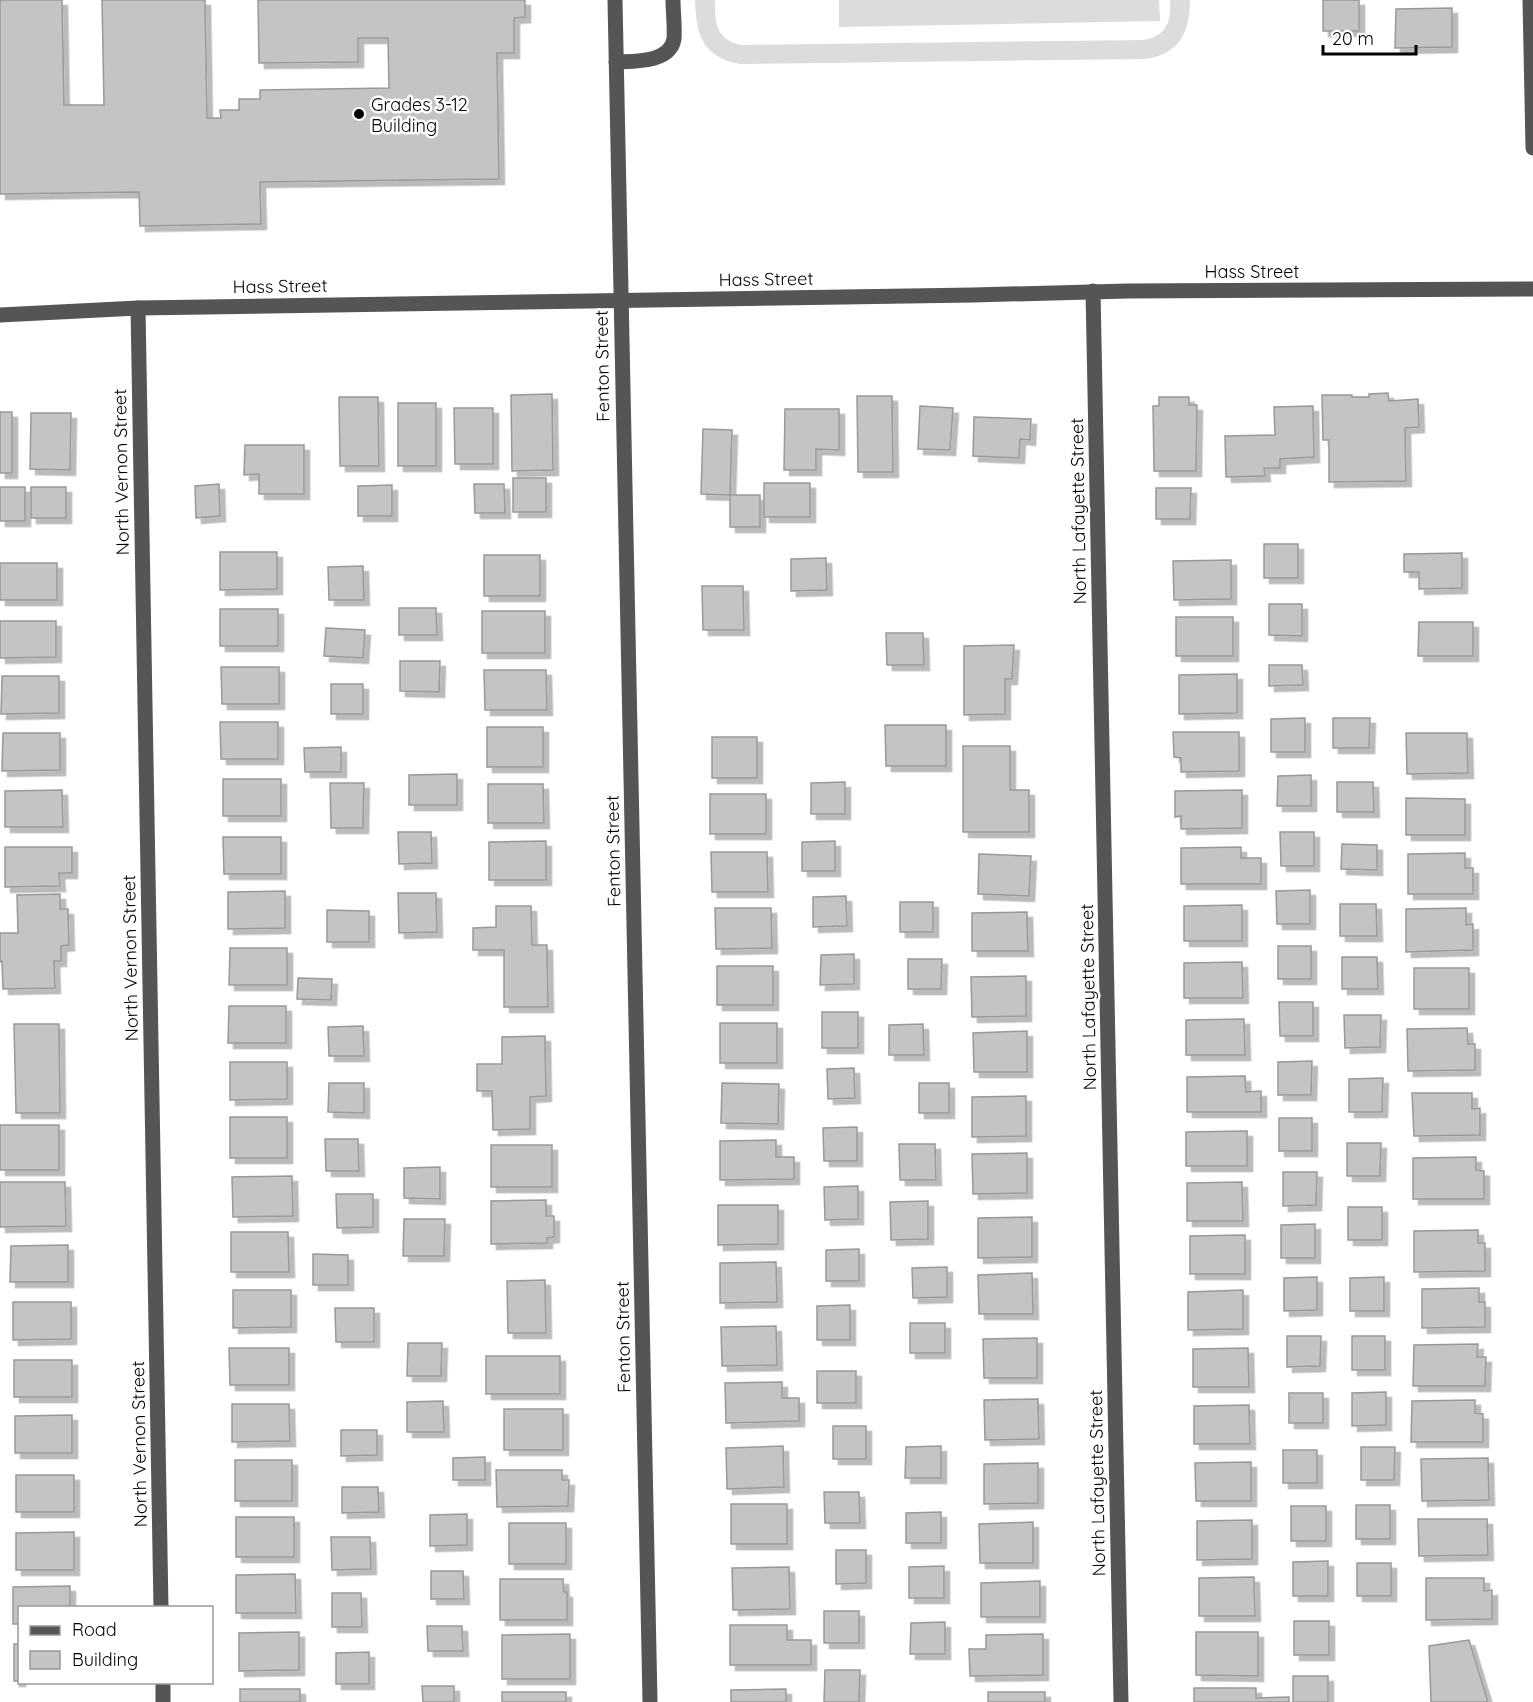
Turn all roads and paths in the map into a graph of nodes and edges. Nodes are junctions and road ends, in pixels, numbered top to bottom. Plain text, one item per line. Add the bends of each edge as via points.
1 (615, 0) edge
2 (673, 0) edge
3 (1530, 0) edge
4 (616, 62) junction
5 (1533, 148) edge
6 (1533, 289) edge
7 (1093, 291) junction
8 (620, 301) junction
9 (138, 308) junction
10 (0, 315) edge
11 (161, 1606) edge
12 (163, 1684) edge
13 (163, 1702) edge
14 (650, 1702) edge
15 (1121, 1702) edge

1 - 4 street, Fenton Street
2 - 4 street via 674,40 670,50 657,58
3 - 5 street
4 - 8 street, Fenton Street
6 - 7 street, Hass Street
7 - 8 street, Hass Street
7 - 15 street, North Lafayette Street
8 - 9 street, Hass Street
8 - 14 street, Fenton Street
9 - 10 street, Hass Street
9 - 11 street, North Vernon Street
12 - 13 street

